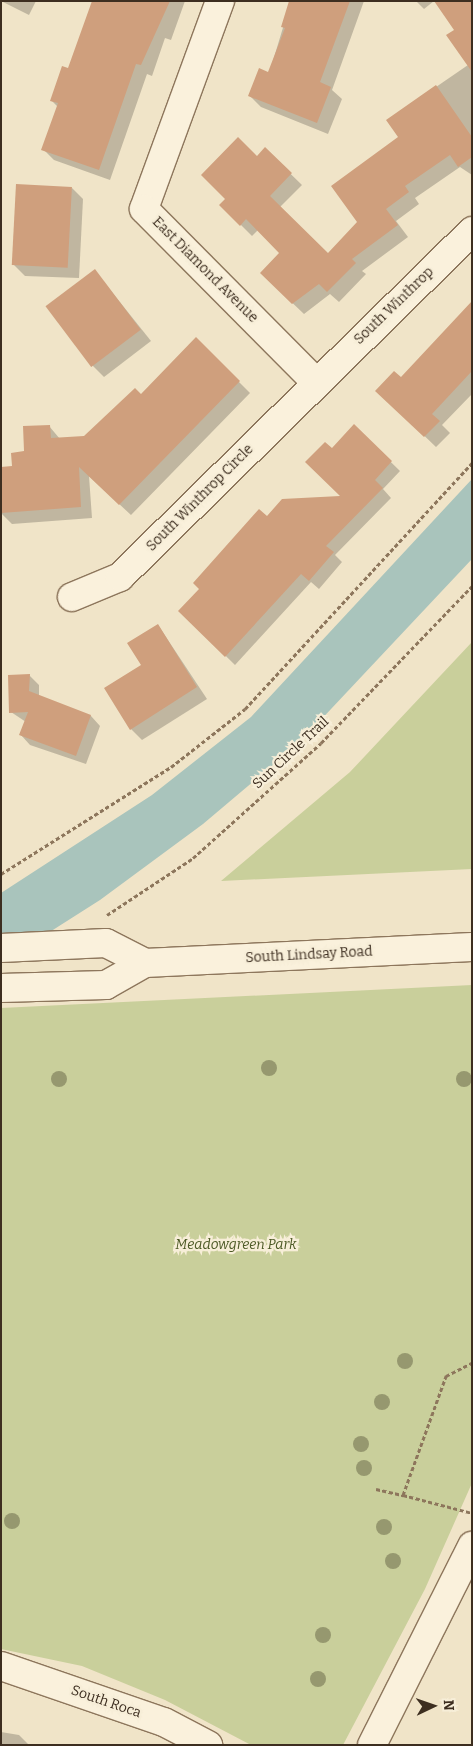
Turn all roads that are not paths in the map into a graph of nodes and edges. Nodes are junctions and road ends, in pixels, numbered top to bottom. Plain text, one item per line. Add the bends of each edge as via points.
1 (220, 1) edge
2 (472, 231) edge
3 (316, 382) junction
4 (72, 597) dead end
5 (472, 947) edge
6 (1, 948) edge
7 (145, 963) junction
8 (1, 988) edge
9 (472, 1546) edge
10 (1, 1666) edge
11 (208, 1745) edge
12 (372, 1745) edge

1 - 3 street, East Diamond Avenue via 144,209
2 - 3 street, South Winthrop
3 - 4 street, South Winthrop Circle via 120,577
5 - 7 street, South Lindsay Road
6 - 7 street, South Lindsay Road via 106,943
7 - 8 street, South Lindsay Road via 106,985
9 - 12 street
10 - 11 street, South Roca via 164,1722

